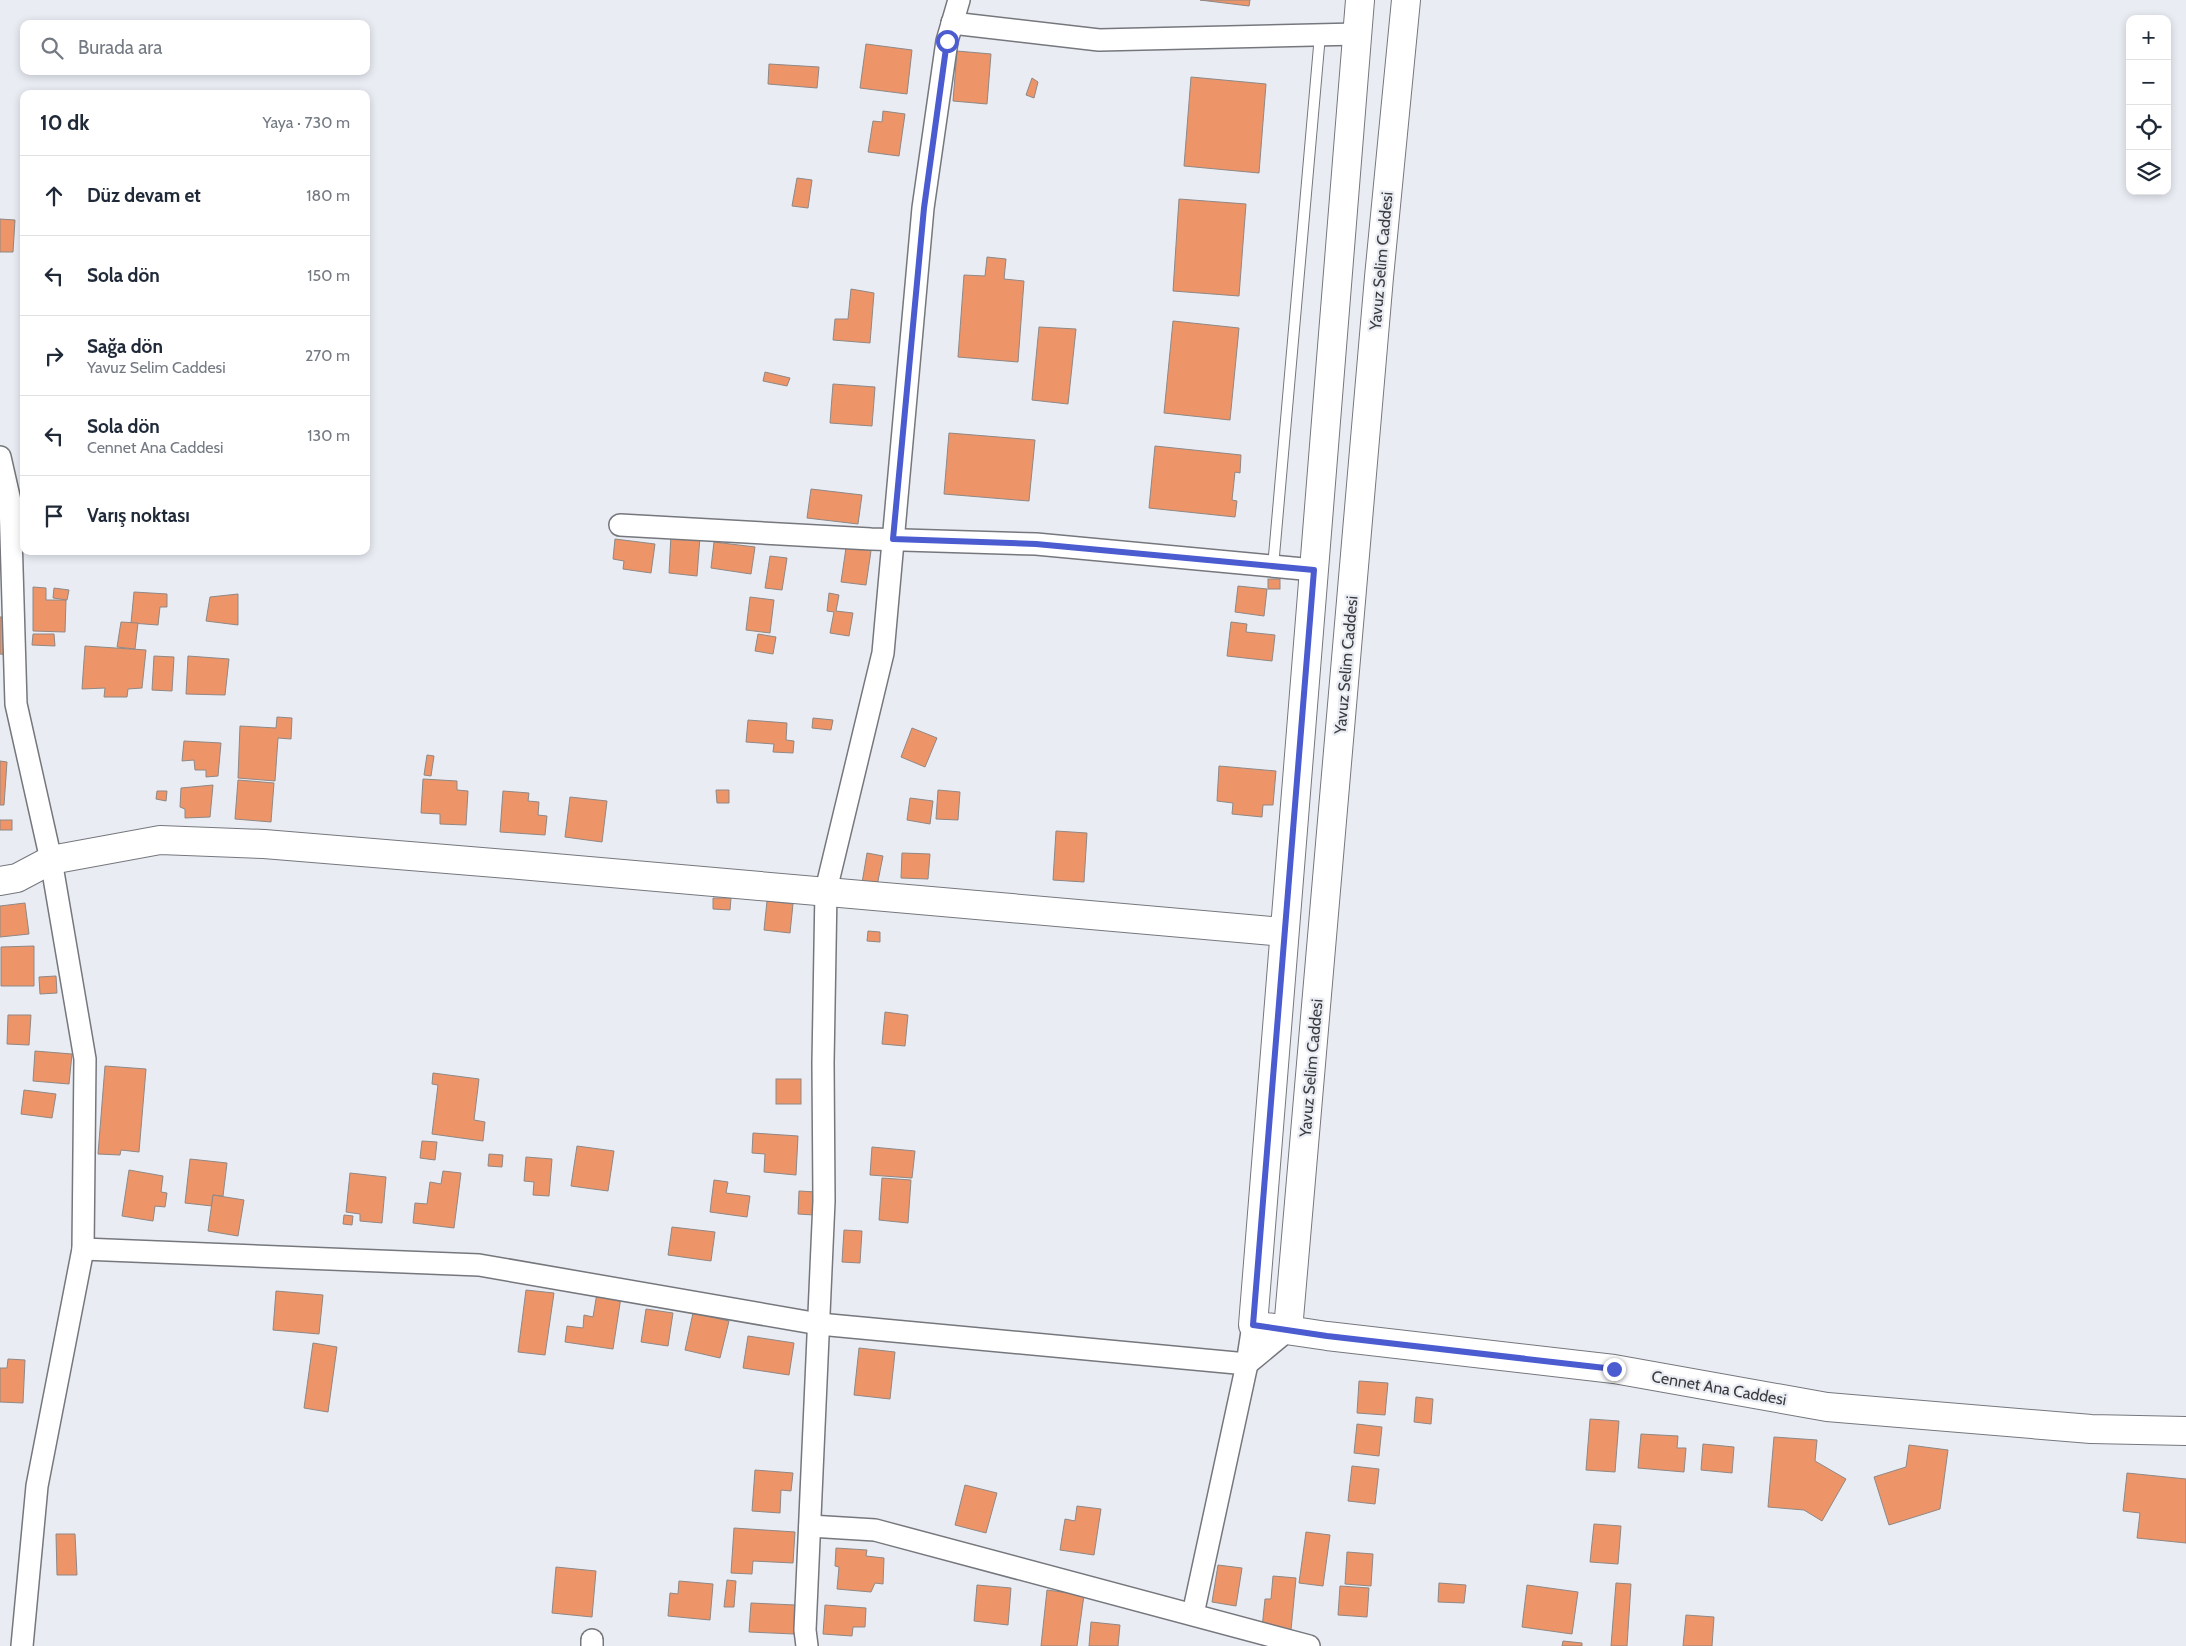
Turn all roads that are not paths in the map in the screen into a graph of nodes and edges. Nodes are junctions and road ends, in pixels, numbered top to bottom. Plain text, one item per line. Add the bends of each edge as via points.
1 (958, 0) edge
2 (1360, 0) edge
3 (1406, 0) edge
4 (952, 23) junction
5 (1320, 34) junction
6 (1357, 34) junction
7 (0, 457) edge
8 (620, 525) dead end
9 (893, 539) junction
10 (1273, 567) junction
11 (1314, 570) junction
12 (51, 860) junction
13 (0, 881) edge
14 (826, 890) junction
15 (1284, 932) junction
16 (83, 1249) junction
17 (820, 1324) junction
18 (1253, 1325) junction
19 (1288, 1330) junction
20 (1247, 1364) junction
21 (2186, 1431) edge
22 (810, 1526) junction
23 (1194, 1614) junction
24 (22, 1646) edge
25 (807, 1646) edge
26 (1310, 1646) edge

1 - 4 street
2 - 6 street
3 - 19 street, Yavuz Selim Caddesi
4 - 5 street via 1099,40
4 - 9 street via 924,208
5 - 6 street
5 - 10 lane
6 - 11 street
7 - 12 street via 10,501 16,704
8 - 9 street
9 - 10 street via 1036,544
9 - 14 street via 883,653
10 - 11 street
11 - 15 street
12 - 13 street via 17,878
12 - 14 street via 170,840 274,845
12 - 16 street via 85,1058
14 - 15 street
14 - 17 street
15 - 18 street
16 - 17 street via 480,1265
16 - 24 street via 38,1486
17 - 20 street
17 - 22 street
18 - 19 street, Cennet Ana Caddesi
18 - 20 street
19 - 20 street
19 - 21 street, Cennet Ana Caddesi via 1614,1369 1827,1407 2091,1429
20 - 23 street
22 - 23 street via 875,1530
22 - 25 street
23 - 26 street

